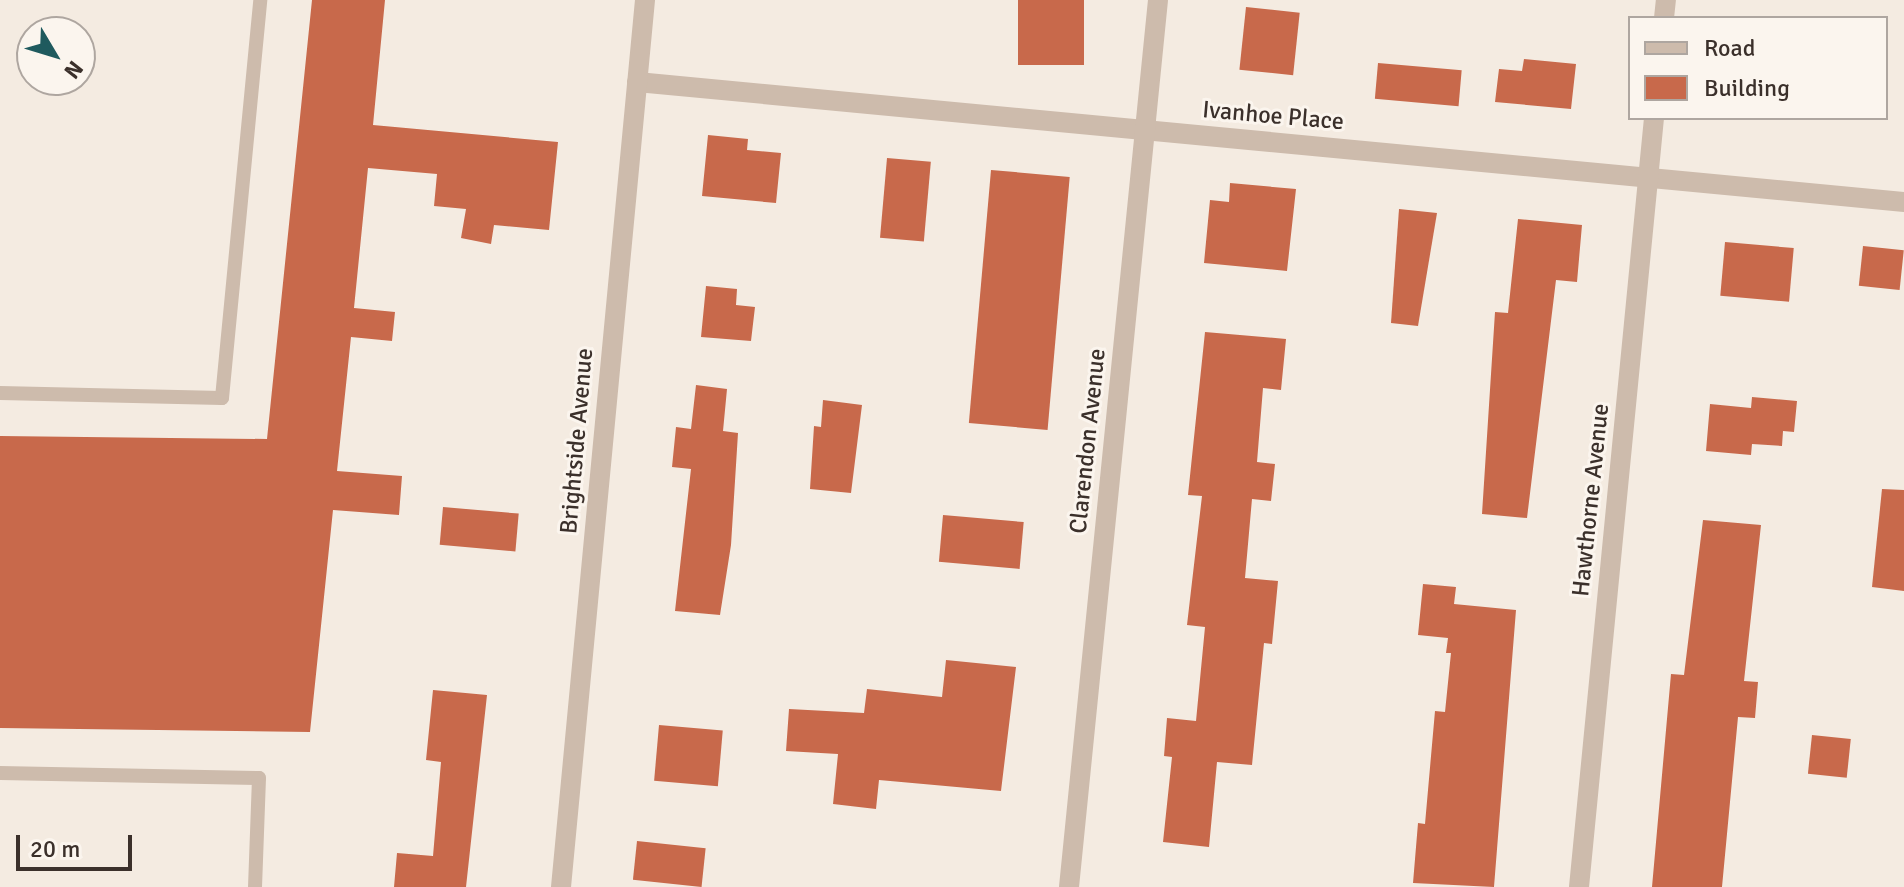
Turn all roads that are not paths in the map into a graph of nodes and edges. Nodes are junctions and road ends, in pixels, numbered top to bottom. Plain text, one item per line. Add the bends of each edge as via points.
1 (260, 0) edge
2 (645, 0) edge
3 (1158, 0) edge
4 (637, 82) junction
5 (1654, 120) edge
6 (1145, 130) junction
7 (1649, 176) junction
8 (1904, 202) edge
9 (0, 393) edge
10 (0, 773) edge
11 (255, 887) edge
12 (561, 887) edge
13 (1069, 887) edge
14 (1579, 887) edge

1 - 9 lane via 222,398
2 - 4 street, Brightside Avenue
3 - 6 street, Clarendon Avenue
4 - 6 street, Ivanhoe Place
4 - 12 street, Brightside Avenue
5 - 7 street, Hawthorne Avenue
6 - 7 street, Ivanhoe Place
6 - 13 street, Clarendon Avenue
7 - 8 street, Ivanhoe Place
7 - 14 street, Hawthorne Avenue
10 - 11 lane via 259,778

